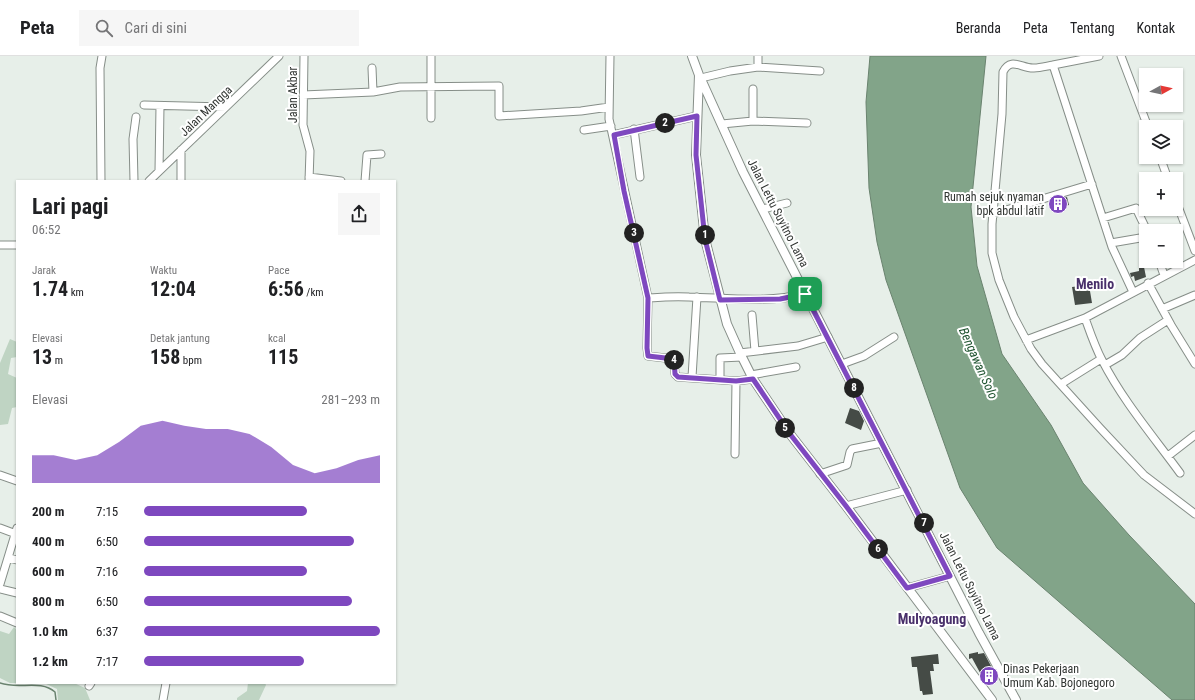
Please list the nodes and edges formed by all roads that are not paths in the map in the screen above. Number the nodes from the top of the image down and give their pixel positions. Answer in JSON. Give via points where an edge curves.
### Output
{"nodes":[{"id":1,"x":102,"y":56,"type":"edge"},
{"id":2,"x":279,"y":56,"type":"edge"},
{"id":3,"x":304,"y":56,"type":"edge"},
{"id":4,"x":431,"y":56,"type":"edge"},
{"id":5,"x":610,"y":56,"type":"edge"},
{"id":6,"x":692,"y":56,"type":"edge"},
{"id":7,"x":758,"y":56,"type":"edge"},
{"id":8,"x":1099,"y":56,"type":"edge"},
{"id":9,"x":1121,"y":56,"type":"edge"},
{"id":10,"x":1053,"y":65,"type":"junction"},
{"id":11,"x":758,"y":67,"type":"junction"},
{"id":12,"x":372,"y":68,"type":"dead end"},
{"id":13,"x":820,"y":71,"type":"dead end"},
{"id":14,"x":700,"y":77,"type":"junction"},
{"id":15,"x":431,"y":87,"type":"junction"},
{"id":16,"x":753,"y":89,"type":"dead end"},
{"id":17,"x":373,"y":92,"type":"junction"},
{"id":18,"x":303,"y":95,"type":"junction"},
{"id":19,"x":710,"y":99,"type":"junction"},
{"id":20,"x":698,"y":100,"type":"junction"},
{"id":21,"x":144,"y":105,"type":"dead end"},
{"id":22,"x":160,"y":106,"type":"junction"},
{"id":23,"x":226,"y":107,"type":"junction"},
{"id":24,"x":609,"y":107,"type":"junction"},
{"id":25,"x":697,"y":116,"type":"junction"},
{"id":26,"x":136,"y":117,"type":"dead end"},
{"id":27,"x":431,"y":118,"type":"dead end"},
{"id":28,"x":1145,"y":120,"type":"edge"},
{"id":29,"x":753,"y":121,"type":"junction"},
{"id":30,"x":807,"y":123,"type":"dead end"},
{"id":31,"x":722,"y":124,"type":"junction"},
{"id":32,"x":611,"y":126,"type":"junction"},
{"id":33,"x":584,"y":130,"type":"dead end"},
{"id":34,"x":634,"y":130,"type":"junction"},
{"id":35,"x":614,"y":135,"type":"junction"},
{"id":36,"x":181,"y":150,"type":"junction"},
{"id":37,"x":381,"y":154,"type":"dead end"},
{"id":38,"x":159,"y":171,"type":"junction"},
{"id":39,"x":640,"y":177,"type":"dead end"},
{"id":40,"x":309,"y":179,"type":"edge"},
{"id":41,"x":101,"y":180,"type":"edge"},
{"id":42,"x":134,"y":180,"type":"edge"},
{"id":43,"x":150,"y":180,"type":"edge"},
{"id":44,"x":180,"y":180,"type":"edge"},
{"id":45,"x":325,"y":180,"type":"edge"},
{"id":46,"x":365,"y":180,"type":"edge"},
{"id":47,"x":1092,"y":184,"type":"junction"},
{"id":48,"x":787,"y":203,"type":"dead end"},
{"id":49,"x":762,"y":209,"type":"junction"},
{"id":50,"x":993,"y":214,"type":"junction"},
{"id":51,"x":1182,"y":216,"type":"edge"},
{"id":52,"x":1103,"y":218,"type":"junction"},
{"id":53,"x":1144,"y":224,"type":"edge"},
{"id":54,"x":1139,"y":238,"type":"edge"},
{"id":55,"x":1111,"y":243,"type":"junction"},
{"id":56,"x":0,"y":245,"type":"edge"},
{"id":57,"x":16,"y":245,"type":"edge"},
{"id":58,"x":1195,"y":251,"type":"edge"},
{"id":59,"x":1195,"y":260,"type":"edge"},
{"id":60,"x":1162,"y":268,"type":"edge"},
{"id":61,"x":1164,"y":275,"type":"junction"},
{"id":62,"x":1148,"y":283,"type":"junction"},
{"id":63,"x":1133,"y":292,"type":"junction"},
{"id":64,"x":805,"y":294,"type":"junction"},
{"id":65,"x":1195,"y":295,"type":"edge"},
{"id":66,"x":697,"y":297,"type":"junction"},
{"id":67,"x":648,"y":298,"type":"junction"},
{"id":68,"x":720,"y":300,"type":"junction"},
{"id":69,"x":1162,"y":309,"type":"junction"},
{"id":70,"x":752,"y":315,"type":"dead end"},
{"id":71,"x":1085,"y":318,"type":"junction"},
{"id":72,"x":1168,"y":320,"type":"junction"},
{"id":73,"x":828,"y":337,"type":"junction"},
{"id":74,"x":894,"y":337,"type":"dead end"},
{"id":75,"x":1026,"y":340,"type":"junction"},
{"id":76,"x":755,"y":351,"type":"junction"},
{"id":77,"x":741,"y":355,"type":"junction"},
{"id":78,"x":1103,"y":362,"type":"junction"},
{"id":79,"x":842,"y":364,"type":"junction"},
{"id":80,"x":1195,"y":364,"type":"edge"},
{"id":81,"x":796,"y":367,"type":"dead end"},
{"id":82,"x":692,"y":377,"type":"junction"},
{"id":83,"x":752,"y":377,"type":"junction"},
{"id":84,"x":720,"y":379,"type":"junction"},
{"id":85,"x":736,"y":381,"type":"junction"},
{"id":86,"x":1061,"y":384,"type":"junction"},
{"id":87,"x":1195,"y":435,"type":"edge"},
{"id":88,"x":882,"y":443,"type":"junction"},
{"id":89,"x":735,"y":454,"type":"dead end"},
{"id":90,"x":1168,"y":456,"type":"junction"},
{"id":91,"x":1180,"y":473,"type":"dead end"},
{"id":92,"x":820,"y":474,"type":"junction"},
{"id":93,"x":0,"y":475,"type":"edge"},
{"id":94,"x":16,"y":481,"type":"edge"},
{"id":95,"x":907,"y":490,"type":"junction"},
{"id":96,"x":846,"y":506,"type":"junction"},
{"id":97,"x":1195,"y":514,"type":"edge"},
{"id":98,"x":0,"y":528,"type":"edge"},
{"id":99,"x":16,"y":531,"type":"edge"},
{"id":100,"x":16,"y":560,"type":"edge"},
{"id":101,"x":5,"y":561,"type":"edge"},
{"id":102,"x":950,"y":576,"type":"junction"},
{"id":103,"x":0,"y":582,"type":"edge"},
{"id":104,"x":907,"y":588,"type":"junction"},
{"id":105,"x":0,"y":589,"type":"edge"},
{"id":106,"x":16,"y":593,"type":"edge"},
{"id":107,"x":0,"y":616,"type":"edge"},
{"id":108,"x":16,"y":623,"type":"edge"},
{"id":109,"x":166,"y":684,"type":"edge"},
{"id":110,"x":163,"y":700,"type":"edge"},
{"id":111,"x":992,"y":700,"type":"edge"},
{"id":112,"x":1016,"y":700,"type":"edge"}],
"edges":[{"from":1,"to":41,"type":"street"},
{"from":2,"to":23,"type":"street","name":"Jalan Mangga"},
{"from":3,"to":18,"type":"street","name":"Jalan Akbar"},
{"from":4,"to":15,"type":"street"},
{"from":5,"to":24,"type":"street"},
{"from":6,"to":14,"type":"main road","name":"Jalan Lettu Suyitno Lama"},
{"from":7,"to":11,"type":"street"},
{"from":8,"to":10,"type":"street"},
{"from":9,"to":28,"type":"street"},
{"from":10,"to":47,"type":"street"},
{"from":10,"to":50,"type":"street","via":[[1032,68],[1014,63],[1008,65],[1003,72]]},
{"from":11,"to":13,"type":"street"},
{"from":11,"to":14,"type":"street"},
{"from":12,"to":17,"type":"street"},
{"from":14,"to":19,"type":"main road","name":"Jalan Lettu Suyitno Lama"},
{"from":14,"to":20,"type":"main road"},
{"from":15,"to":17,"type":"street","via":[[392,88]]},
{"from":15,"to":24,"type":"street","via":[[499,86],[499,116]]},
{"from":15,"to":27,"type":"street"},
{"from":16,"to":29,"type":"street"},
{"from":17,"to":18,"type":"street"},
{"from":18,"to":40,"type":"street","name":"Jalan Akbar","via":[[303,125],[310,151]]},
{"from":19,"to":20,"type":"main road","via":[[705,94]]},
{"from":19,"to":31,"type":"main road","name":"Jalan Lettu Suyitno Lama"},
{"from":20,"to":25,"type":"main road"},
{"from":21,"to":22,"type":"street"},
{"from":22,"to":23,"type":"street"},
{"from":22,"to":38,"type":"street"},
{"from":23,"to":36,"type":"street","name":"Jalan Mangga"},
{"from":24,"to":32,"type":"street"},
{"from":25,"to":34,"type":"street"},
{"from":25,"to":68,"type":"main road","via":[[696,155],[705,239]]},
{"from":26,"to":42,"type":"street","via":[[132,139]]},
{"from":29,"to":30,"type":"street"},
{"from":29,"to":31,"type":"street"},
{"from":31,"to":49,"type":"main road","name":"Jalan Lettu Suyitno Lama"},
{"from":32,"to":33,"type":"street"},
{"from":32,"to":35,"type":"street"},
{"from":34,"to":35,"type":"street"},
{"from":34,"to":39,"type":"street"},
{"from":35,"to":67,"type":"street"},
{"from":36,"to":38,"type":"street","name":"Jalan Mangga"},
{"from":36,"to":44,"type":"street"},
{"from":37,"to":46,"type":"street","via":[[367,155]]},
{"from":38,"to":43,"type":"street","name":"Jalan Mangga"},
{"from":40,"to":45,"type":"street"},
{"from":47,"to":50,"type":"street"},
{"from":47,"to":52,"type":"street"},
{"from":48,"to":49,"type":"street"},
{"from":49,"to":64,"type":"main road","name":"Jalan Lettu Suyitno Lama"},
{"from":50,"to":75,"type":"street","via":[[994,266]]},
{"from":51,"to":58,"type":"street"},
{"from":52,"to":53,"type":"street","via":[[1136,208]]},
{"from":52,"to":55,"type":"street"},
{"from":54,"to":55,"type":"street"},
{"from":55,"to":63,"type":"street"},
{"from":56,"to":57,"type":"street"},
{"from":59,"to":61,"type":"street"},
{"from":60,"to":61,"type":"street"},
{"from":61,"to":62,"type":"street"},
{"from":62,"to":63,"type":"street"},
{"from":62,"to":69,"type":"street"},
{"from":63,"to":71,"type":"street"},
{"from":64,"to":68,"type":"street","via":[[780,299]]},
{"from":64,"to":73,"type":"main road","name":"Jalan Lettu Suyitno Lama"},
{"from":65,"to":69,"type":"street"},
{"from":66,"to":67,"type":"street"},
{"from":66,"to":68,"type":"street"},
{"from":66,"to":82,"type":"street"},
{"from":67,"to":82,"type":"street","via":[[648,356],[674,359],[676,376]]},
{"from":68,"to":77,"type":"main road","via":[[727,324]]},
{"from":69,"to":72,"type":"street"},
{"from":70,"to":76,"type":"street"},
{"from":71,"to":75,"type":"street"},
{"from":71,"to":78,"type":"street"},
{"from":72,"to":78,"type":"street","via":[[1140,338],[1122,356]]},
{"from":72,"to":80,"type":"street"},
{"from":73,"to":76,"type":"street","via":[[798,346]]},
{"from":73,"to":79,"type":"main road","name":"Jalan Lettu Suyitno Lama"},
{"from":74,"to":79,"type":"street","via":[[864,356]]},
{"from":75,"to":86,"type":"street","via":[[1042,364]]},
{"from":76,"to":77,"type":"street"},
{"from":77,"to":83,"type":"main road"},
{"from":77,"to":84,"type":"street","via":[[720,358]]},
{"from":78,"to":86,"type":"street"},
{"from":78,"to":90,"type":"street","via":[[1126,399]]},
{"from":79,"to":88,"type":"main road","name":"Jalan Lettu Suyitno Lama"},
{"from":81,"to":83,"type":"street"},
{"from":82,"to":84,"type":"street"},
{"from":83,"to":85,"type":"street"},
{"from":83,"to":92,"type":"main road"},
{"from":84,"to":85,"type":"street"},
{"from":85,"to":89,"type":"street"},
{"from":86,"to":97,"type":"street","via":[[1136,468]]},
{"from":87,"to":90,"type":"street"},
{"from":88,"to":92,"type":"street","via":[[852,449],[848,465]]},
{"from":88,"to":95,"type":"main road","name":"Jalan Lettu Suyitno Lama"},
{"from":90,"to":91,"type":"street"},
{"from":92,"to":96,"type":"main road"},
{"from":93,"to":94,"type":"street"},
{"from":95,"to":96,"type":"street"},
{"from":95,"to":102,"type":"main road","name":"Jalan Lettu Suyitno Lama"},
{"from":96,"to":104,"type":"main road"},
{"from":98,"to":99,"type":"street"},
{"from":99,"to":101,"type":"street"},
{"from":100,"to":101,"type":"street"},
{"from":101,"to":103,"type":"street"},
{"from":102,"to":104,"type":"street"},
{"from":102,"to":112,"type":"main road","name":"Jalan Lettu Suyitno Lama"},
{"from":104,"to":111,"type":"main road"},
{"from":105,"to":106,"type":"street"},
{"from":107,"to":108,"type":"street"},
{"from":109,"to":110,"type":"street"}]}
